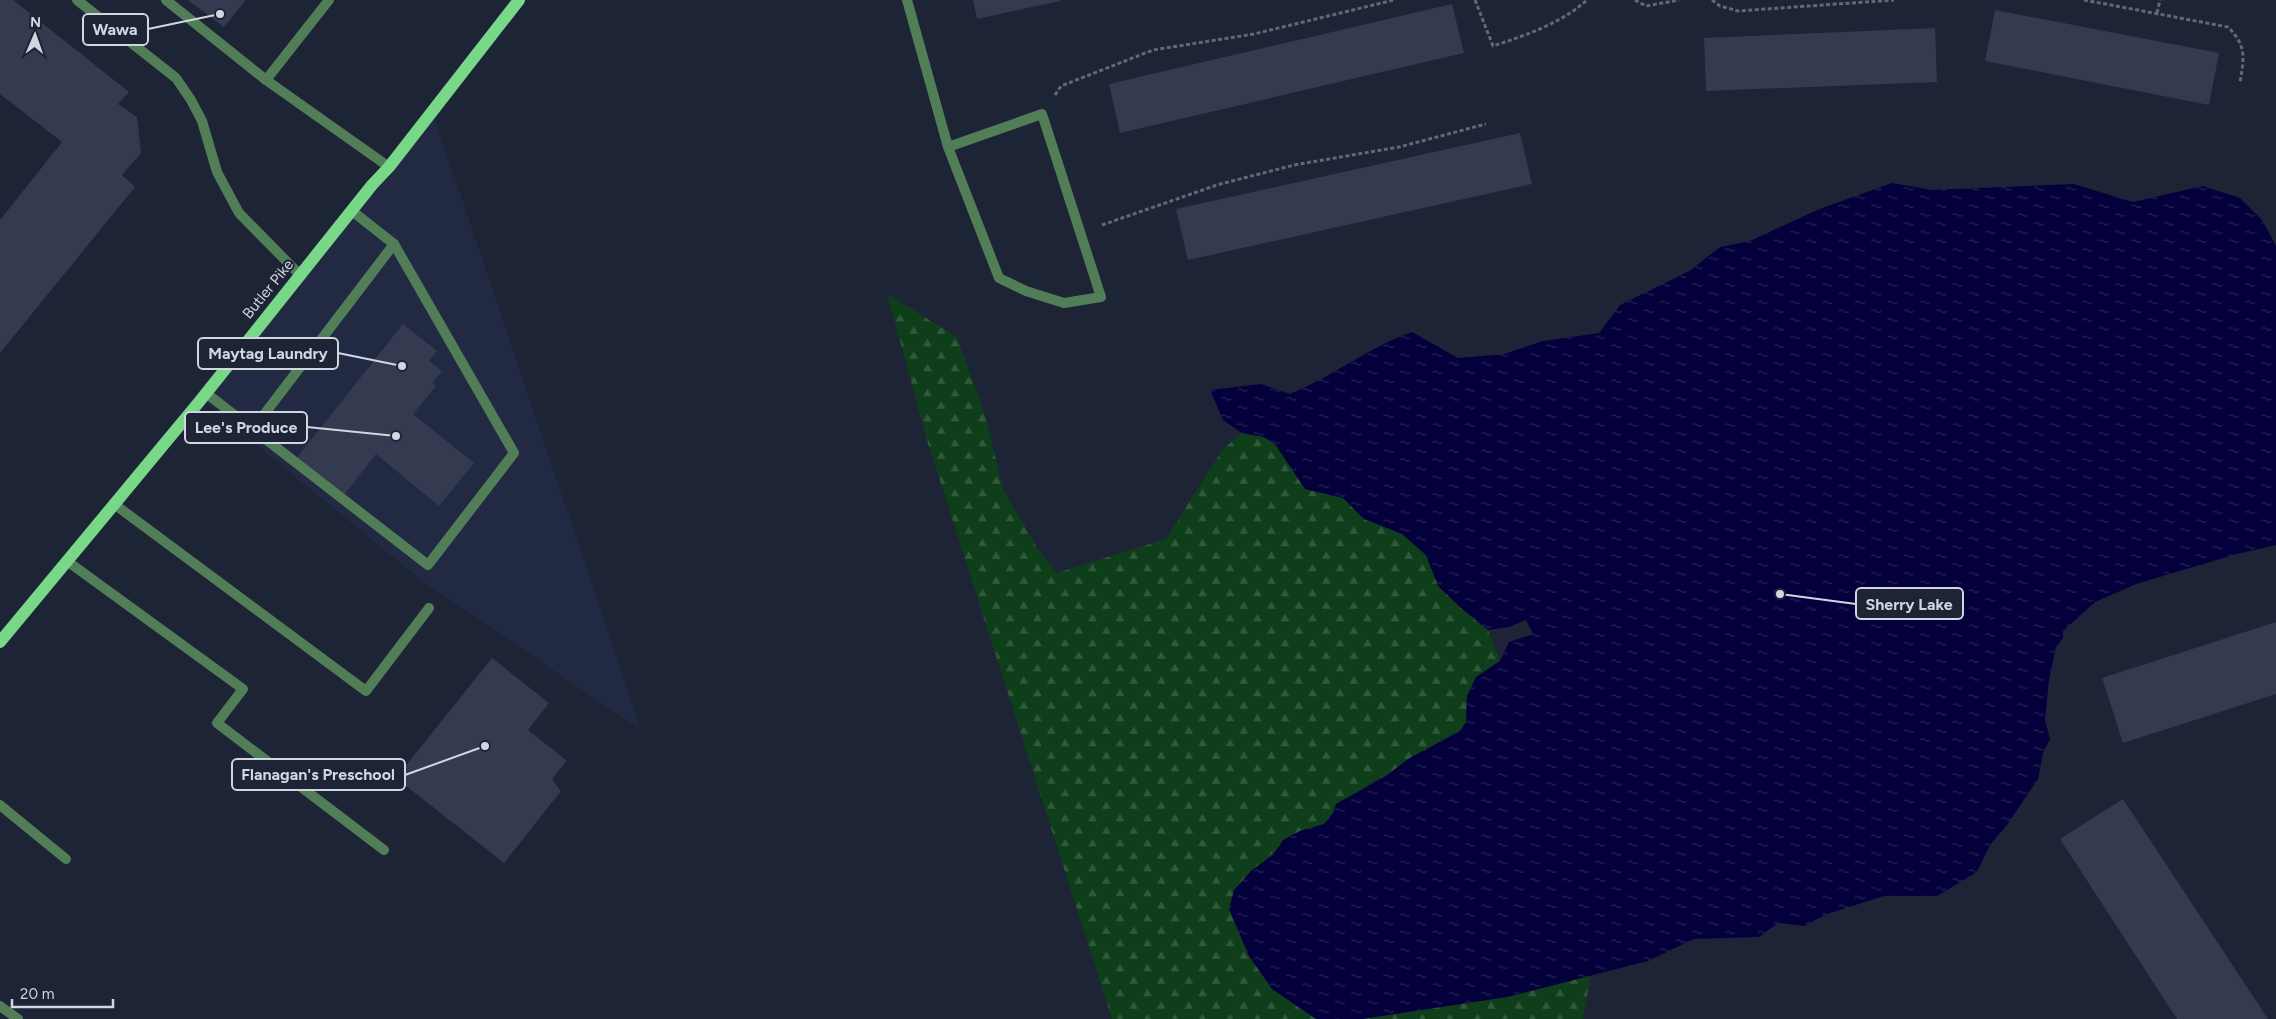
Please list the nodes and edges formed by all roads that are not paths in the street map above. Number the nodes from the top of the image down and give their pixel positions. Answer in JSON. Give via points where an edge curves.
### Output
{"nodes":[{"id":1,"x":77,"y":0,"type":"edge"},
{"id":2,"x":166,"y":0,"type":"edge"},
{"id":3,"x":329,"y":0,"type":"edge"},
{"id":4,"x":519,"y":0,"type":"edge"},
{"id":5,"x":908,"y":0,"type":"edge"},
{"id":6,"x":266,"y":80,"type":"junction"},
{"id":7,"x":948,"y":147,"type":"junction"},
{"id":8,"x":389,"y":167,"type":"junction"},
{"id":9,"x":352,"y":211,"type":"junction"},
{"id":10,"x":394,"y":244,"type":"junction"},
{"id":11,"x":300,"y":275,"type":"junction"},
{"id":12,"x":206,"y":393,"type":"junction"},
{"id":13,"x":253,"y":429,"type":"junction"},
{"id":14,"x":114,"y":504,"type":"junction"},
{"id":15,"x":67,"y":561,"type":"junction"},
{"id":16,"x":430,"y":608,"type":"dead end"},
{"id":17,"x":0,"y":642,"type":"edge"},
{"id":18,"x":0,"y":805,"type":"edge"},
{"id":19,"x":384,"y":850,"type":"dead end"},
{"id":20,"x":66,"y":859,"type":"dead end"},
{"id":21,"x":0,"y":1006,"type":"edge"},
{"id":22,"x":18,"y":1019,"type":"edge"}],
"edges":[{"from":1,"to":11,"type":"street","via":[[176,78],[202,121],[217,172],[239,213]]},
{"from":2,"to":6,"type":"street"},
{"from":3,"to":6,"type":"street"},
{"from":4,"to":8,"type":"main road","name":"Butler Pike"},
{"from":5,"to":7,"type":"street"},
{"from":6,"to":8,"type":"street"},
{"from":7,"to":7,"type":"street","via":[[1042,114],[1101,297],[1064,303],[1026,291],[1000,278]]},
{"from":8,"to":9,"type":"main road","name":"Butler Pike"},
{"from":9,"to":10,"type":"street"},
{"from":9,"to":11,"type":"main road","name":"Butler Pike"},
{"from":10,"to":13,"type":"street"},
{"from":10,"to":13,"type":"street","via":[[514,453],[428,565]]},
{"from":11,"to":12,"type":"main road","name":"Butler Pike"},
{"from":12,"to":13,"type":"street"},
{"from":12,"to":14,"type":"main road","name":"Butler Pike"},
{"from":14,"to":15,"type":"main road","name":"Butler Pike"},
{"from":14,"to":16,"type":"street","via":[[366,691]]},
{"from":15,"to":17,"type":"main road","name":"Butler Pike"},
{"from":15,"to":19,"type":"street","via":[[243,689],[217,723]]},
{"from":18,"to":20,"type":"street"},
{"from":21,"to":22,"type":"street"}]}
